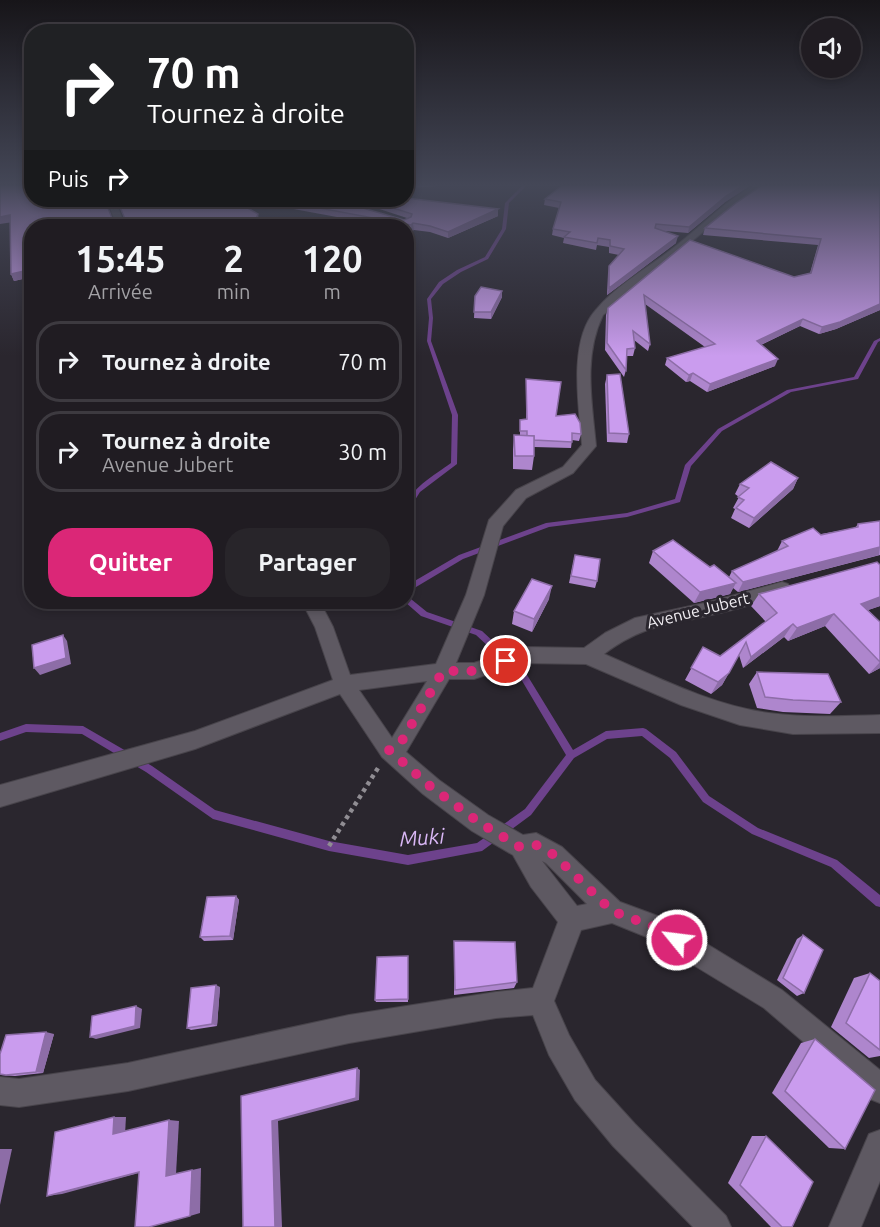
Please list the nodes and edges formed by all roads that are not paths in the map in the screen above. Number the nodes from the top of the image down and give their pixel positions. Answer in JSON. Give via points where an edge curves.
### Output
{"nodes":[{"id":1,"x":687,"y":241,"type":"edge"},
{"id":2,"x":804,"y":583,"type":"edge"},
{"id":3,"x":315,"y":609,"type":"edge"},
{"id":4,"x":588,"y":656,"type":"junction"},
{"id":5,"x":443,"y":671,"type":"junction"},
{"id":6,"x":344,"y":684,"type":"junction"},
{"id":7,"x":880,"y":724,"type":"edge"},
{"id":8,"x":389,"y":750,"type":"junction"},
{"id":9,"x":0,"y":796,"type":"edge"},
{"id":10,"x":520,"y":847,"type":"junction"},
{"id":11,"x":612,"y":911,"type":"junction"},
{"id":12,"x":572,"y":919,"type":"junction"},
{"id":13,"x":541,"y":1001,"type":"junction"},
{"id":14,"x":880,"y":1089,"type":"edge"},
{"id":15,"x":0,"y":1091,"type":"edge"},
{"id":16,"x":880,"y":1145,"type":"edge"},
{"id":17,"x":715,"y":1227,"type":"edge"},
{"id":18,"x":845,"y":1227,"type":"edge"}],
"edges":[{"from":1,"to":5,"type":"street","via":[[630,283],[598,314],[587,343],[584,387],[589,446],[568,470],[521,495],[495,524],[475,595]]},
{"from":2,"to":4,"type":"street","name":"Avenue Jubert","via":[[641,623]]},
{"from":3,"to":6,"type":"street"},
{"from":4,"to":5,"type":"street","via":[[522,656],[474,671]]},
{"from":4,"to":7,"type":"street","via":[[748,718],[792,725]]},
{"from":5,"to":6,"type":"street"},
{"from":5,"to":8,"type":"street","via":[[400,744]]},
{"from":6,"to":8,"type":"street"},
{"from":6,"to":9,"type":"street","via":[[195,740]]},
{"from":8,"to":10,"type":"street","via":[[431,787]]},
{"from":10,"to":11,"type":"street","via":[[536,845],[554,855]]},
{"from":10,"to":12,"type":"street","via":[[539,879]]},
{"from":11,"to":12,"type":"street"},
{"from":11,"to":14,"type":"street","via":[[657,928],[774,999]]},
{"from":12,"to":13,"type":"street"},
{"from":13,"to":15,"type":"street","via":[[349,1029],[128,1077],[20,1093]]},
{"from":13,"to":17,"type":"street","via":[[559,1045],[585,1090]]},
{"from":16,"to":18,"type":"street"}]}
